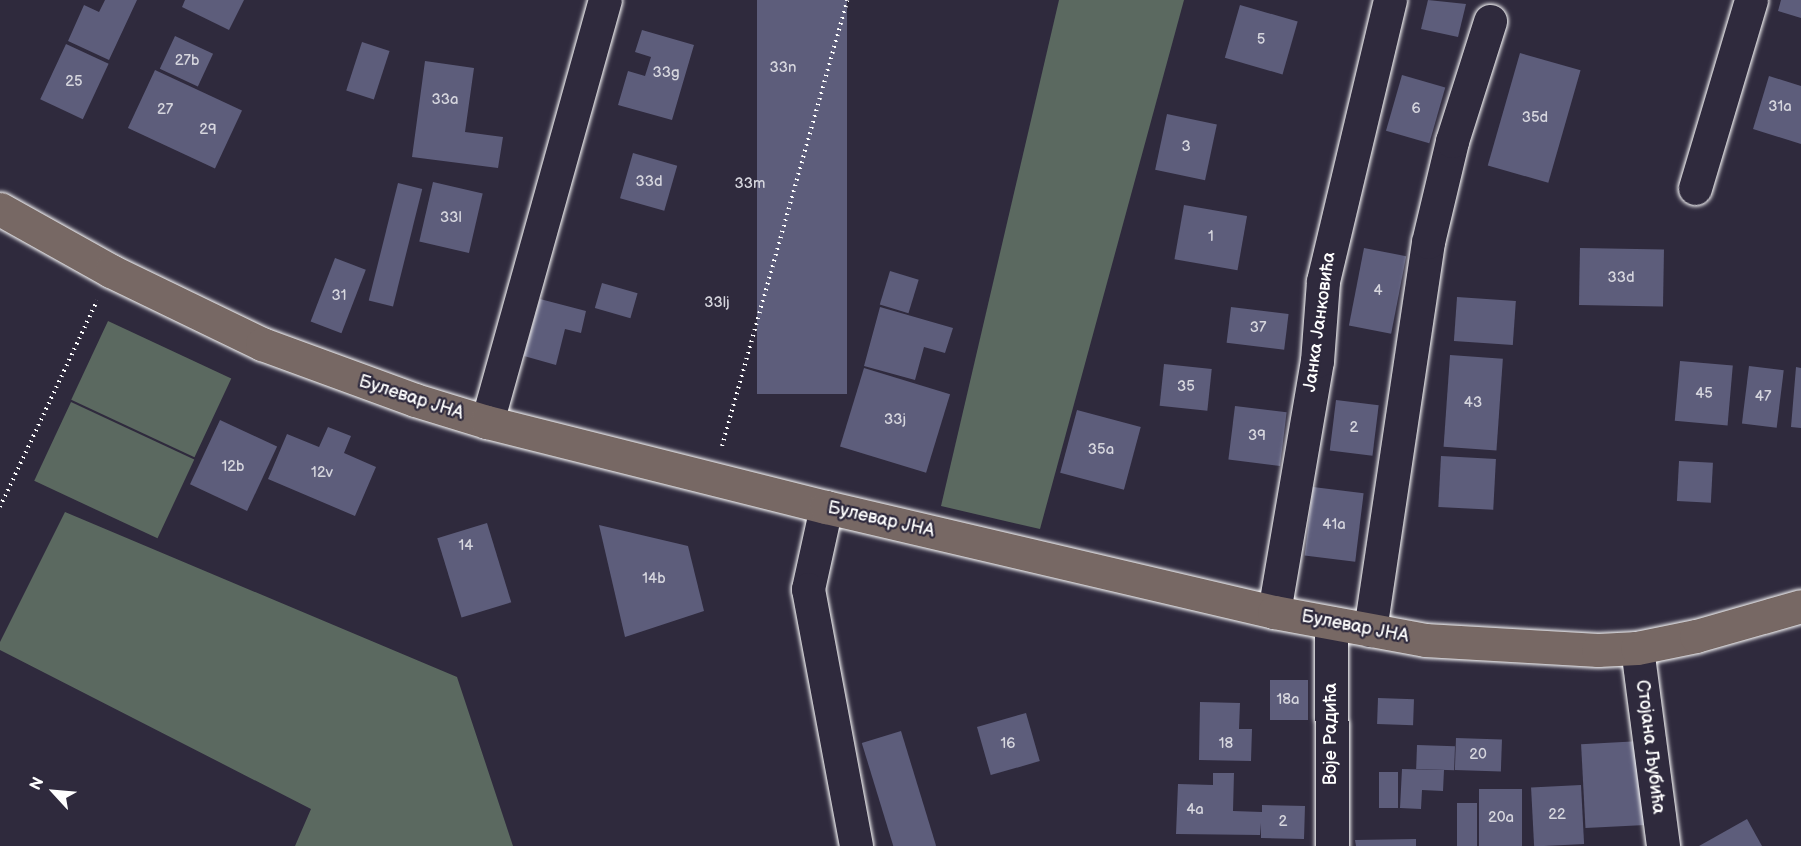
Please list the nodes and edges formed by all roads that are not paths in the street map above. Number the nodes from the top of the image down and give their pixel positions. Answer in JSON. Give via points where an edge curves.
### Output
{"nodes":[{"id":1,"x":605,"y":0,"type":"edge"},
{"id":2,"x":1390,"y":0,"type":"edge"},
{"id":3,"x":1751,"y":0,"type":"edge"},
{"id":4,"x":1490,"y":21,"type":"dead end"},
{"id":5,"x":1695,"y":188,"type":"dead end"},
{"id":6,"x":0,"y":209,"type":"edge"},
{"id":7,"x":487,"y":422,"type":"junction"},
{"id":8,"x":826,"y":507,"type":"junction"},
{"id":9,"x":1801,"y":606,"type":"edge"},
{"id":10,"x":1274,"y":612,"type":"junction"},
{"id":11,"x":1331,"y":623,"type":"junction"},
{"id":12,"x":1370,"y":630,"type":"junction"},
{"id":13,"x":1637,"y":648,"type":"junction"},
{"id":14,"x":856,"y":846,"type":"edge"},
{"id":15,"x":1332,"y":846,"type":"edge"},
{"id":16,"x":1663,"y":846,"type":"edge"}],
"edges":[{"from":1,"to":7,"type":"street"},
{"from":2,"to":10,"type":"street","name":"Јанка Јанковића","via":[[1323,281],[1317,361]]},
{"from":3,"to":5,"type":"street"},
{"from":4,"to":12,"type":"street","via":[[1452,141],[1428,242]]},
{"from":6,"to":7,"type":"main road","name":"Булевар ЈНА","via":[[111,272],[292,356]]},
{"from":7,"to":8,"type":"main road","name":"Булевар ЈНА"},
{"from":8,"to":10,"type":"main road","name":"Булевар ЈНА"},
{"from":8,"to":14,"type":"street","via":[[808,589]]},
{"from":9,"to":13,"type":"main road","name":"Булевар ЈНА","via":[[1775,616]]},
{"from":10,"to":11,"type":"main road","name":"Булевар ЈНА"},
{"from":11,"to":12,"type":"main road","name":"Булевар ЈНА"},
{"from":11,"to":15,"type":"street","name":"Воје Радића"},
{"from":12,"to":13,"type":"main road","name":"Булевар ЈНА","via":[[1435,641],[1551,650]]},
{"from":13,"to":16,"type":"street","name":"Стојана Љубића"}]}
